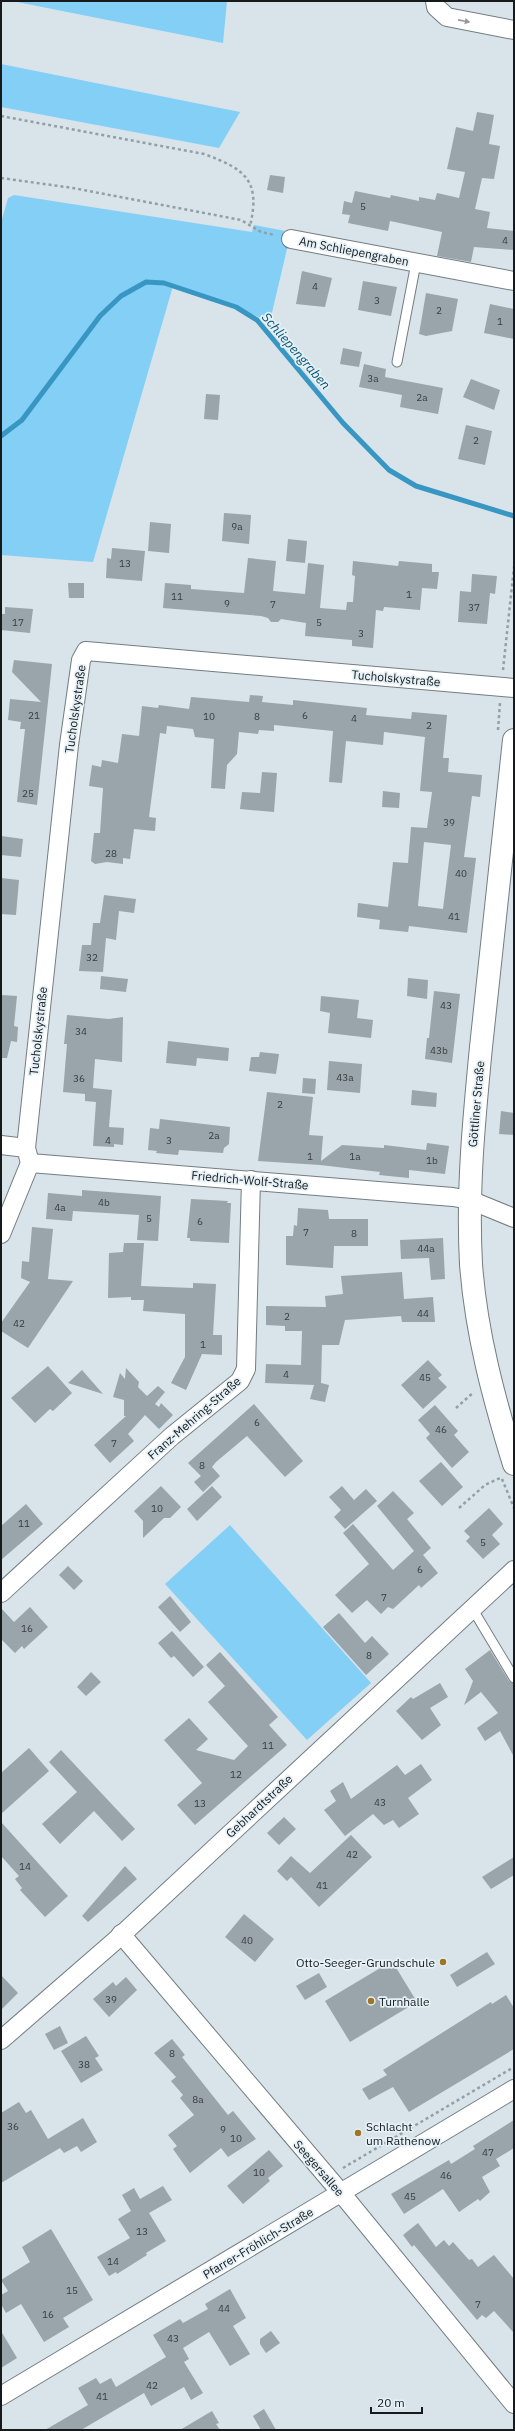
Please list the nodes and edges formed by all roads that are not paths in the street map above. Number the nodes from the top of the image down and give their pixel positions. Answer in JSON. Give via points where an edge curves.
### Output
{"nodes":[{"id":1,"x":435,"y":1,"type":"edge"},
{"id":2,"x":514,"y":30,"type":"edge"},
{"id":3,"x":291,"y":239,"type":"road end"},
{"id":4,"x":416,"y":263,"type":"junction"},
{"id":5,"x":514,"y":281,"type":"edge"},
{"id":6,"x":397,"y":362,"type":"dead end"},
{"id":7,"x":508,"y":687,"type":"edge"},
{"id":8,"x":514,"y":740,"type":"edge"},
{"id":9,"x":1,"y":1145,"type":"edge"},
{"id":10,"x":28,"y":1156,"type":"junction"},
{"id":11,"x":251,"y":1180,"type":"junction"},
{"id":12,"x":470,"y":1200,"type":"junction"},
{"id":13,"x":514,"y":1218,"type":"edge"},
{"id":14,"x":1,"y":1234,"type":"edge"},
{"id":15,"x":507,"y":1471,"type":"edge"},
{"id":16,"x":514,"y":1570,"type":"edge"},
{"id":17,"x":1,"y":1593,"type":"edge"},
{"id":18,"x":472,"y":1608,"type":"junction"},
{"id":19,"x":514,"y":1678,"type":"edge"},
{"id":20,"x":121,"y":1934,"type":"junction"},
{"id":21,"x":1,"y":2040,"type":"edge"},
{"id":22,"x":514,"y":2089,"type":"edge"},
{"id":23,"x":342,"y":2194,"type":"junction"},
{"id":24,"x":1,"y":2396,"type":"edge"},
{"id":25,"x":514,"y":2404,"type":"edge"}],
"edges":[{"from":1,"to":2,"type":"street","one_way":true,"via":[[436,7],[447,17]]},
{"from":3,"to":4,"type":"street","name":"Am Schliepengraben"},
{"from":4,"to":5,"type":"street","name":"Am Schliepengraben"},
{"from":4,"to":6,"type":"lane","name":"Am Schliepengraben"},
{"from":7,"to":10,"type":"street","name":"Tucholskystraße","via":[[86,651],[81,660],[70,745]]},
{"from":8,"to":12,"type":"street","name":"Göttliner Straße","via":[[479,1070]]},
{"from":9,"to":10,"type":"street"},
{"from":10,"to":11,"type":"street","name":"Friedrich-Wolf-Straße"},
{"from":10,"to":14,"type":"street","name":"Tucholskystraße"},
{"from":11,"to":12,"type":"street","name":"Friedrich-Wolf-Straße"},
{"from":11,"to":17,"type":"street","name":"Franz-Mehring-Straße","via":[[246,1369],[240,1381],[172,1436]]},
{"from":12,"to":13,"type":"street","name":"Friedrich-Wolf-Straße"},
{"from":12,"to":15,"type":"street","name":"Göttliner Straße","via":[[471,1265],[477,1315]]},
{"from":16,"to":18,"type":"street","name":"Gebhardtstraße"},
{"from":18,"to":19,"type":"lane"},
{"from":18,"to":20,"type":"street","name":"Gebhardtstraße"},
{"from":20,"to":21,"type":"street","name":"Gebhardtstraße"},
{"from":20,"to":23,"type":"street","name":"Seegersallee"},
{"from":22,"to":23,"type":"street","name":"Pfarrer-Fröhlich-Straße"},
{"from":23,"to":24,"type":"street","name":"Pfarrer-Fröhlich-Straße"},
{"from":23,"to":25,"type":"street","name":"Seegersallee"}]}
